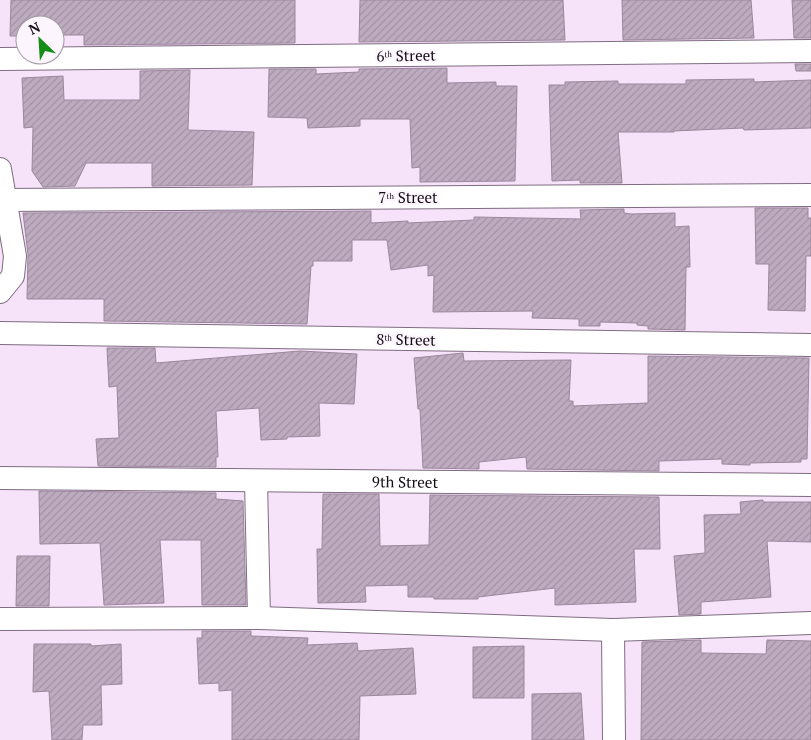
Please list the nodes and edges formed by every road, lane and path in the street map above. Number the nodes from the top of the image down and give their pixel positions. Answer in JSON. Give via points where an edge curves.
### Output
{"nodes":[{"id":1,"x":811,"y":51,"type":"edge"},
{"id":2,"x":0,"y":59,"type":"edge"},
{"id":3,"x":0,"y":169,"type":"edge"},
{"id":4,"x":811,"y":195,"type":"edge"},
{"id":5,"x":3,"y":200,"type":"edge"},
{"id":6,"x":0,"y":292,"type":"edge"},
{"id":7,"x":0,"y":333,"type":"edge"},
{"id":8,"x":811,"y":346,"type":"edge"},
{"id":9,"x":0,"y":478,"type":"edge"},
{"id":10,"x":256,"y":480,"type":"junction"},
{"id":11,"x":811,"y":485,"type":"edge"},
{"id":12,"x":259,"y":618,"type":"junction"},
{"id":13,"x":0,"y":619,"type":"edge"},
{"id":14,"x":811,"y":622,"type":"edge"},
{"id":15,"x":613,"y":630,"type":"junction"},
{"id":16,"x":614,"y":740,"type":"edge"}],
"edges":[{"from":1,"to":2,"type":"street","name":"6ᵗʰ Street"},
{"from":3,"to":5,"type":"street"},
{"from":4,"to":5,"type":"street","name":"7ᵗʰ Street"},
{"from":5,"to":6,"type":"street","via":[[15,256],[13,276]]},
{"from":7,"to":8,"type":"street","name":"8ᵗʰ Street"},
{"from":9,"to":10,"type":"street","name":"9th Street"},
{"from":10,"to":11,"type":"street","name":"9th Street"},
{"from":10,"to":12,"type":"street"},
{"from":12,"to":13,"type":"street"},
{"from":12,"to":15,"type":"street"},
{"from":14,"to":15,"type":"street"},
{"from":15,"to":16,"type":"street"}]}
